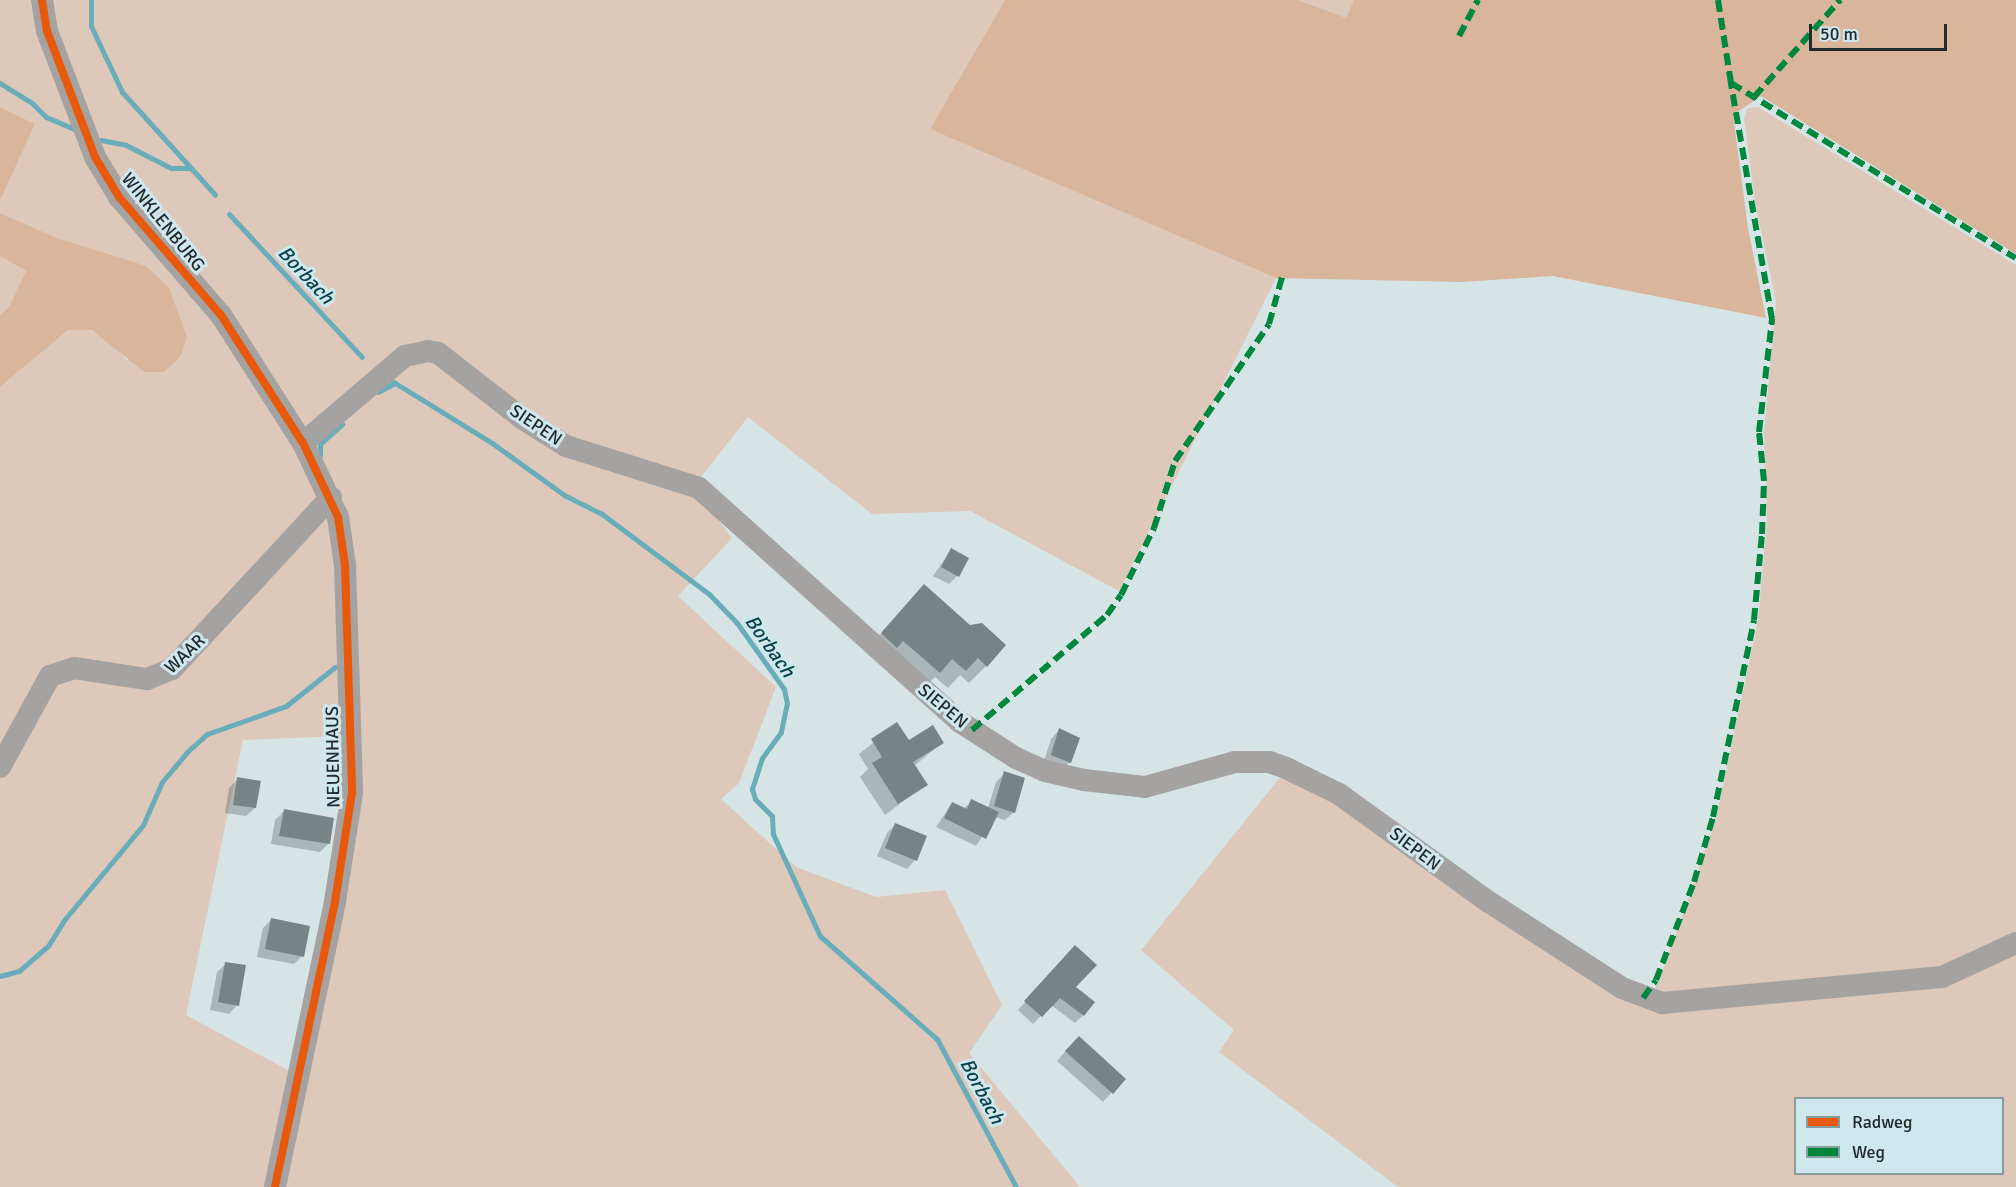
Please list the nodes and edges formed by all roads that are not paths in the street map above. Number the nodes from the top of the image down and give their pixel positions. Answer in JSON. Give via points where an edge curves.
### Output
{"nodes":[{"id":1,"x":42,"y":0,"type":"edge"},
{"id":2,"x":303,"y":443,"type":"junction"},
{"id":3,"x":331,"y":497,"type":"junction"},
{"id":4,"x":0,"y":766,"type":"edge"},
{"id":5,"x":2016,"y":943,"type":"edge"},
{"id":6,"x":275,"y":1187,"type":"edge"}],
"edges":[{"from":1,"to":2,"type":"street","name":"WINKLENBURG","via":[[47,31],[95,157],[114,189],[221,315]]},
{"from":2,"to":3,"type":"street","name":"NEUENHAUS"},
{"from":2,"to":5,"type":"street","name":"SIEPEN","via":[[405,356],[438,353],[523,419],[566,446],[699,488],[960,722],[1016,758],[1039,769],[1084,780],[1145,787],[1235,762],[1269,762],[1286,768],[1339,794],[1527,928],[1643,998],[1662,1004],[1912,981],[1965,970]]},
{"from":3,"to":4,"type":"street","name":"WAAR","via":[[197,645],[160,676],[135,678],[74,668],[50,676]]},
{"from":3,"to":6,"type":"street","name":"NEUENHAUS","via":[[345,565],[352,793],[335,902]]}]}
